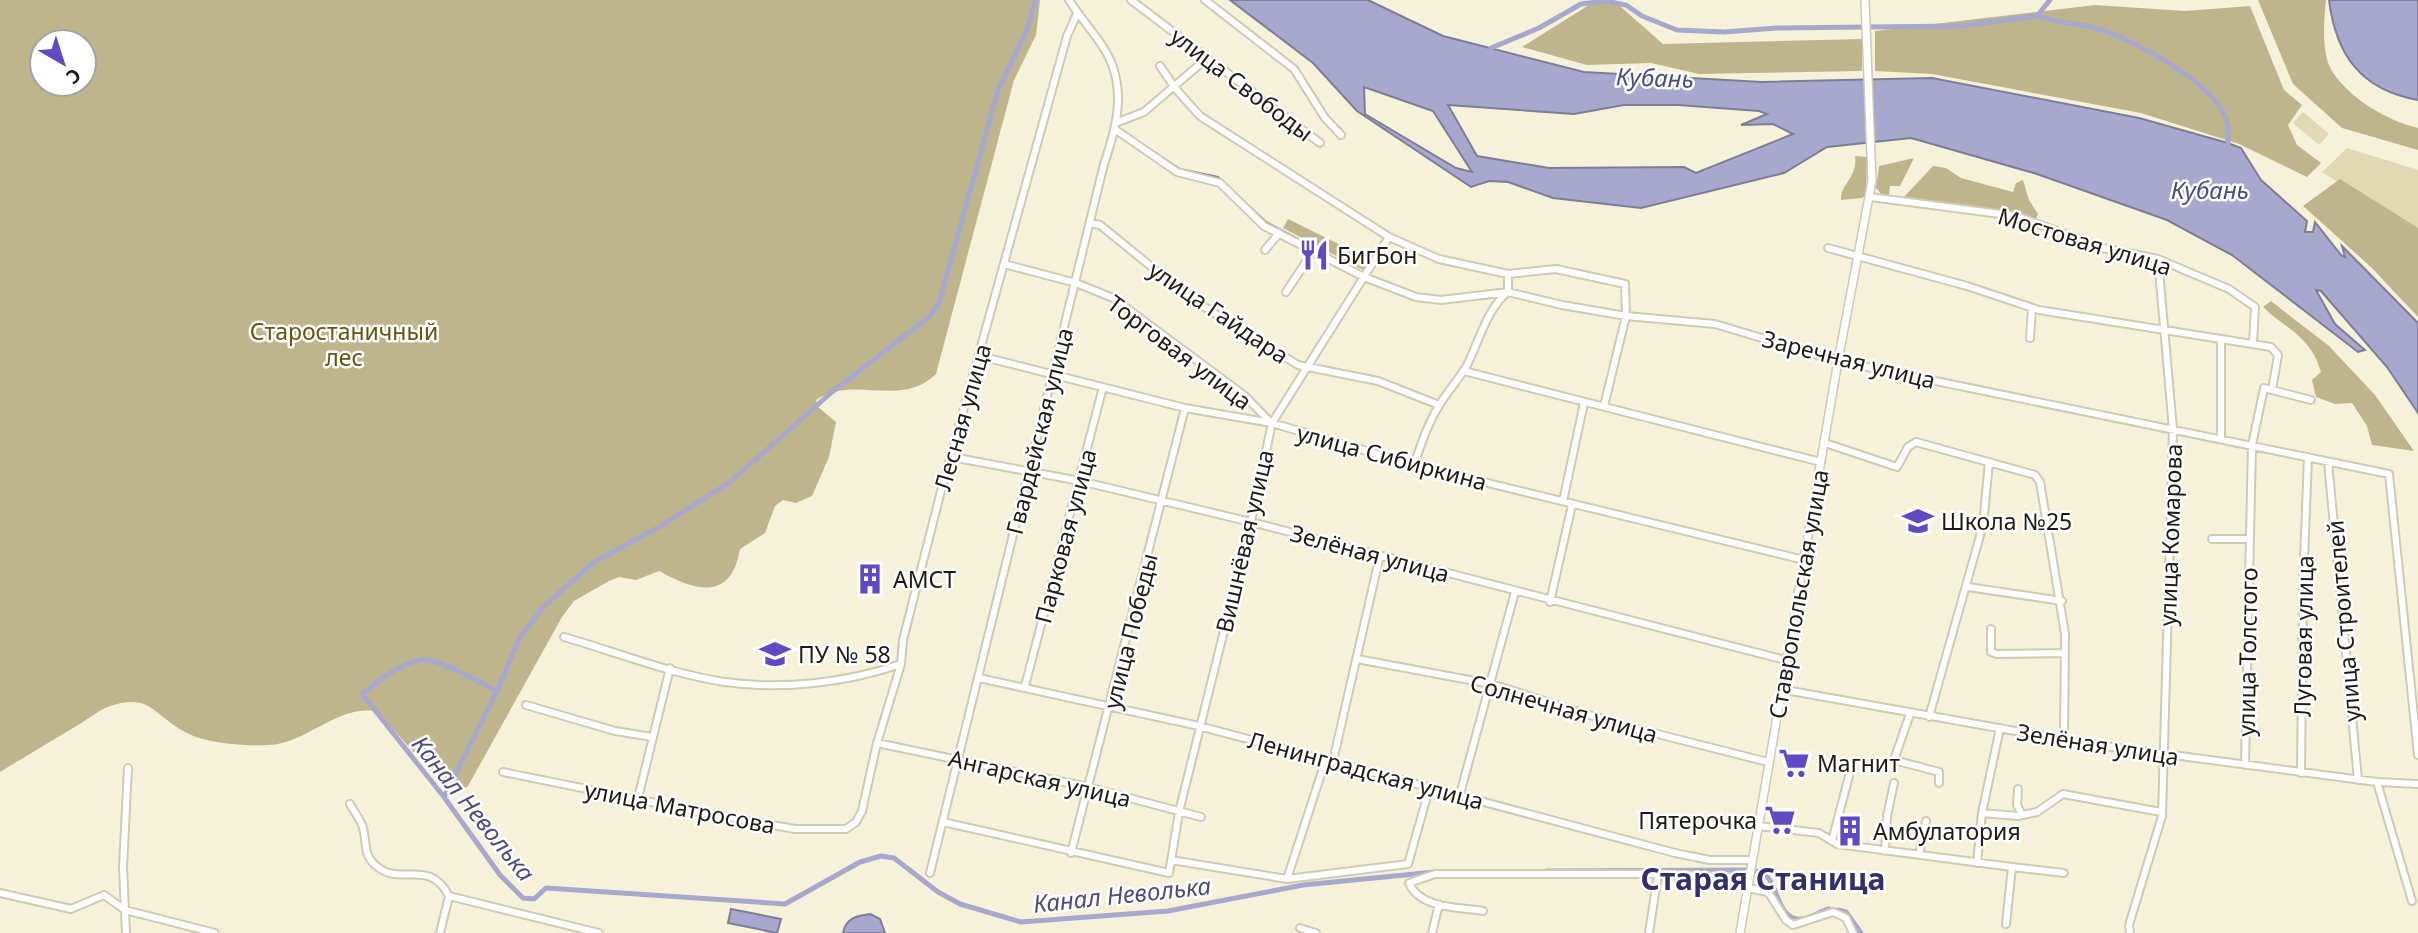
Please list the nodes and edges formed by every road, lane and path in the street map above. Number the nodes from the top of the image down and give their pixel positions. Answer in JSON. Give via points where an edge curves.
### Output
{"nodes":[{"id":1,"x":1069,"y":0,"type":"edge"},
{"id":2,"x":1131,"y":0,"type":"edge"},
{"id":3,"x":1205,"y":0,"type":"edge"},
{"id":4,"x":1866,"y":0,"type":"edge"},
{"id":5,"x":1077,"y":14,"type":"junction"},
{"id":6,"x":1206,"y":59,"type":"junction"},
{"id":7,"x":1160,"y":66,"type":"dead end"},
{"id":8,"x":1175,"y":88,"type":"junction"},
{"id":9,"x":1118,"y":122,"type":"junction"},
{"id":10,"x":1116,"y":130,"type":"junction"},
{"id":11,"x":1340,"y":135,"type":"dead end"},
{"id":12,"x":1320,"y":143,"type":"dead end"},
{"id":13,"x":1870,"y":197,"type":"junction"},
{"id":14,"x":1090,"y":223,"type":"junction"},
{"id":15,"x":1279,"y":233,"type":"junction"},
{"id":16,"x":1389,"y":237,"type":"junction"},
{"id":17,"x":1828,"y":248,"type":"dead end"},
{"id":18,"x":1265,"y":250,"type":"dead end"},
{"id":19,"x":1314,"y":250,"type":"junction"},
{"id":20,"x":1858,"y":256,"type":"junction"},
{"id":21,"x":2158,"y":259,"type":"junction"},
{"id":22,"x":1004,"y":264,"type":"junction"},
{"id":23,"x":1508,"y":274,"type":"junction"},
{"id":24,"x":1364,"y":277,"type":"junction"},
{"id":25,"x":1076,"y":283,"type":"junction"},
{"id":26,"x":1286,"y":292,"type":"dead end"},
{"id":27,"x":1508,"y":292,"type":"junction"},
{"id":28,"x":2032,"y":308,"type":"junction"},
{"id":29,"x":1626,"y":316,"type":"junction"},
{"id":30,"x":2166,"y":331,"type":"junction"},
{"id":31,"x":2030,"y":338,"type":"dead end"},
{"id":32,"x":2221,"y":339,"type":"junction"},
{"id":33,"x":2253,"y":343,"type":"junction"},
{"id":34,"x":980,"y":356,"type":"junction"},
{"id":35,"x":1838,"y":361,"type":"junction"},
{"id":36,"x":1306,"y":366,"type":"junction"},
{"id":37,"x":1464,"y":370,"type":"junction"},
{"id":38,"x":1053,"y":374,"type":"junction"},
{"id":39,"x":1103,"y":387,"type":"junction"},
{"id":40,"x":2272,"y":390,"type":"junction"},
{"id":41,"x":2311,"y":400,"type":"dead end"},
{"id":42,"x":1584,"y":403,"type":"junction"},
{"id":43,"x":1439,"y":405,"type":"junction"},
{"id":44,"x":1604,"y":406,"type":"junction"},
{"id":45,"x":1185,"y":408,"type":"junction"},
{"id":46,"x":1272,"y":423,"type":"junction"},
{"id":47,"x":2173,"y":429,"type":"junction"},
{"id":48,"x":2221,"y":438,"type":"junction"},
{"id":49,"x":1825,"y":443,"type":"junction"},
{"id":50,"x":2252,"y":445,"type":"junction"},
{"id":51,"x":952,"y":457,"type":"junction"},
{"id":52,"x":2308,"y":457,"type":"junction"},
{"id":53,"x":1989,"y":462,"type":"junction"},
{"id":54,"x":1821,"y":463,"type":"junction"},
{"id":55,"x":2328,"y":463,"type":"junction"},
{"id":56,"x":1414,"y":465,"type":"junction"},
{"id":57,"x":1028,"y":471,"type":"junction"},
{"id":58,"x":1080,"y":481,"type":"junction"},
{"id":59,"x":1563,"y":501,"type":"junction"},
{"id":60,"x":1163,"y":502,"type":"junction"},
{"id":61,"x":1572,"y":505,"type":"junction"},
{"id":62,"x":1251,"y":522,"type":"junction"},
{"id":63,"x":2212,"y":539,"type":"dead end"},
{"id":64,"x":2249,"y":539,"type":"junction"},
{"id":65,"x":1380,"y":555,"type":"junction"},
{"id":66,"x":1804,"y":560,"type":"junction"},
{"id":67,"x":1968,"y":587,"type":"junction"},
{"id":68,"x":1515,"y":592,"type":"junction"},
{"id":69,"x":1550,"y":601,"type":"junction"},
{"id":70,"x":2062,"y":601,"type":"junction"},
{"id":71,"x":1991,"y":629,"type":"dead end"},
{"id":72,"x":564,"y":637,"type":"dead end"},
{"id":73,"x":2065,"y":653,"type":"junction"},
{"id":74,"x":1357,"y":659,"type":"junction"},
{"id":75,"x":1786,"y":660,"type":"junction"},
{"id":76,"x":901,"y":664,"type":"junction"},
{"id":77,"x":670,"y":668,"type":"junction"},
{"id":78,"x":979,"y":678,"type":"junction"},
{"id":79,"x":1491,"y":684,"type":"junction"},
{"id":80,"x":1026,"y":686,"type":"junction"},
{"id":81,"x":1780,"y":690,"type":"junction"},
{"id":82,"x":526,"y":705,"type":"dead end"},
{"id":83,"x":1111,"y":705,"type":"junction"},
{"id":84,"x":1910,"y":714,"type":"junction"},
{"id":85,"x":1929,"y":717,"type":"junction"},
{"id":86,"x":1199,"y":726,"type":"junction"},
{"id":87,"x":2000,"y":729,"type":"junction"},
{"id":88,"x":652,"y":737,"type":"junction"},
{"id":89,"x":2064,"y":737,"type":"junction"},
{"id":90,"x":877,"y":743,"type":"junction"},
{"id":91,"x":2163,"y":754,"type":"junction"},
{"id":92,"x":2418,"y":755,"type":"edge"},
{"id":93,"x":958,"y":758,"type":"junction"},
{"id":94,"x":1330,"y":760,"type":"junction"},
{"id":95,"x":1769,"y":762,"type":"junction"},
{"id":96,"x":2245,"y":765,"type":"junction"},
{"id":97,"x":128,"y":768,"type":"dead end"},
{"id":98,"x":503,"y":772,"type":"dead end"},
{"id":99,"x":2301,"y":773,"type":"junction"},
{"id":100,"x":1849,"y":776,"type":"dead end"},
{"id":101,"x":2358,"y":780,"type":"junction"},
{"id":102,"x":2377,"y":782,"type":"junction"},
{"id":103,"x":1894,"y":783,"type":"dead end"},
{"id":104,"x":1939,"y":783,"type":"dead end"},
{"id":105,"x":2418,"y":784,"type":"edge"},
{"id":106,"x":1430,"y":786,"type":"junction"},
{"id":107,"x":1088,"y":788,"type":"junction"},
{"id":108,"x":2018,"y":789,"type":"dead end"},
{"id":109,"x":1460,"y":794,"type":"junction"},
{"id":110,"x":638,"y":798,"type":"junction"},
{"id":111,"x":350,"y":804,"type":"dead end"},
{"id":112,"x":1179,"y":812,"type":"junction"},
{"id":113,"x":2161,"y":812,"type":"junction"},
{"id":114,"x":1982,"y":813,"type":"junction"},
{"id":115,"x":2022,"y":815,"type":"junction"},
{"id":116,"x":1201,"y":817,"type":"dead end"},
{"id":117,"x":1926,"y":821,"type":"dead end"},
{"id":118,"x":856,"y":822,"type":"joint"},
{"id":119,"x":943,"y":822,"type":"junction"},
{"id":120,"x":1758,"y":826,"type":"junction"},
{"id":121,"x":1832,"y":841,"type":"junction"},
{"id":122,"x":1885,"y":851,"type":"junction"},
{"id":123,"x":1071,"y":853,"type":"junction"},
{"id":124,"x":1919,"y":855,"type":"junction"},
{"id":125,"x":1171,"y":860,"type":"junction"},
{"id":126,"x":1752,"y":861,"type":"junction"},
{"id":127,"x":1977,"y":863,"type":"junction"},
{"id":128,"x":2012,"y":867,"type":"junction"},
{"id":129,"x":930,"y":873,"type":"dead end"},
{"id":130,"x":2064,"y":873,"type":"dead end"},
{"id":131,"x":1658,"y":874,"type":"junction"},
{"id":132,"x":1749,"y":877,"type":"junction"},
{"id":133,"x":1287,"y":879,"type":"junction"},
{"id":134,"x":1748,"y":888,"type":"junction"},
{"id":135,"x":0,"y":893,"type":"edge"},
{"id":136,"x":449,"y":896,"type":"junction"},
{"id":137,"x":2412,"y":901,"type":"dead end"},
{"id":138,"x":1439,"y":904,"type":"junction"},
{"id":139,"x":125,"y":910,"type":"junction"},
{"id":140,"x":1483,"y":911,"type":"dead end"},
{"id":141,"x":2006,"y":925,"type":"dead end"},
{"id":142,"x":1300,"y":928,"type":"dead end"},
{"id":143,"x":126,"y":933,"type":"edge"},
{"id":144,"x":215,"y":933,"type":"edge"},
{"id":145,"x":440,"y":933,"type":"edge"},
{"id":146,"x":599,"y":933,"type":"edge"},
{"id":147,"x":1316,"y":933,"type":"edge"},
{"id":148,"x":1432,"y":933,"type":"edge"},
{"id":149,"x":1649,"y":933,"type":"edge"},
{"id":150,"x":1740,"y":933,"type":"edge"},
{"id":151,"x":1853,"y":933,"type":"edge"},
{"id":152,"x":2130,"y":933,"type":"edge"}],
"edges":[{"from":1,"to":5,"type":"street","name":"Гвардейская улица"},
{"from":2,"to":6,"type":"street","name":"улица Свободы"},
{"from":3,"to":11,"type":"street","via":[[1294,69]]},
{"from":4,"to":13,"type":"main road","name":"Ставропольская улица"},
{"from":5,"to":9,"type":"street","name":"Гвардейская улица","via":[[1111,61]]},
{"from":5,"to":22,"type":"street","name":"Лесная улица"},
{"from":6,"to":8,"type":"street"},
{"from":6,"to":12,"type":"street","name":"улица Свободы"},
{"from":7,"to":8,"type":"street"},
{"from":8,"to":9,"type":"street","via":[[1144,113]]},
{"from":8,"to":16,"type":"street","via":[[1200,116]]},
{"from":9,"to":10,"type":"street","name":"Гвардейская улица"},
{"from":10,"to":14,"type":"street","name":"Гвардейская улица"},
{"from":10,"to":15,"type":"street","name":"Заречная улица","via":[[1177,172],[1220,183],[1264,226]]},
{"from":13,"to":20,"type":"main road","name":"Ставропольская улица"},
{"from":13,"to":21,"type":"street","name":"Мостовая улица","via":[[2016,216],[2113,251]]},
{"from":14,"to":25,"type":"street","name":"Гвардейская улица"},
{"from":14,"to":36,"type":"street","name":"улица Гайдара","via":[[1100,225],[1190,298]]},
{"from":15,"to":18,"type":"street"},
{"from":15,"to":19,"type":"street","name":"Заречная улица"},
{"from":16,"to":23,"type":"street","via":[[1439,259]]},
{"from":16,"to":24,"type":"street","name":"Вишнёвая улица"},
{"from":17,"to":20,"type":"street"},
{"from":19,"to":24,"type":"street","name":"Заречная улица"},
{"from":19,"to":26,"type":"street"},
{"from":20,"to":28,"type":"street"},
{"from":20,"to":35,"type":"main road","name":"Ставропольская улица"},
{"from":21,"to":30,"type":"street","name":"улица Комарова"},
{"from":21,"to":33,"type":"street","name":"Мостовая улица","via":[[2229,289],[2255,307]]},
{"from":22,"to":25,"type":"street","name":"Торговая улица"},
{"from":22,"to":34,"type":"street","name":"Лесная улица"},
{"from":23,"to":27,"type":"street"},
{"from":23,"to":29,"type":"street","via":[[1556,269],[1618,280],[1627,290]]},
{"from":24,"to":27,"type":"street","name":"Заречная улица","via":[[1416,297],[1441,300]]},
{"from":24,"to":36,"type":"street","name":"Вишнёвая улица"},
{"from":25,"to":38,"type":"street","name":"Гвардейская улица"},
{"from":25,"to":46,"type":"street","name":"Торговая улица","via":[[1123,304],[1245,396]]},
{"from":27,"to":29,"type":"street","name":"Заречная улица"},
{"from":27,"to":37,"type":"street","via":[[1494,302]]},
{"from":28,"to":30,"type":"street"},
{"from":28,"to":31,"type":"street"},
{"from":29,"to":35,"type":"street","name":"Заречная улица","via":[[1715,324]]},
{"from":29,"to":44,"type":"street"},
{"from":30,"to":32,"type":"street"},
{"from":30,"to":47,"type":"street","name":"улица Комарова"},
{"from":32,"to":33,"type":"street"},
{"from":32,"to":48,"type":"street"},
{"from":33,"to":40,"type":"street","via":[[2277,350]]},
{"from":34,"to":38,"type":"street","name":"улица Сибиркина"},
{"from":34,"to":51,"type":"street","name":"Лесная улица"},
{"from":35,"to":47,"type":"street","name":"Заречная улица"},
{"from":35,"to":49,"type":"main road","name":"Ставропольская улица"},
{"from":36,"to":43,"type":"street","name":"улица Гайдара","via":[[1377,381]]},
{"from":36,"to":46,"type":"street","name":"Вишнёвая улица"},
{"from":37,"to":42,"type":"street"},
{"from":37,"to":43,"type":"street"},
{"from":38,"to":39,"type":"street","name":"улица Сибиркина"},
{"from":38,"to":57,"type":"street","name":"Гвардейская улица"},
{"from":39,"to":45,"type":"street","name":"улица Сибиркина"},
{"from":39,"to":58,"type":"street","name":"Парковая улица"},
{"from":40,"to":41,"type":"street"},
{"from":40,"to":50,"type":"street","name":"улица Толстого","via":[[2264,388]]},
{"from":42,"to":44,"type":"street"},
{"from":42,"to":59,"type":"street"},
{"from":43,"to":56,"type":"street"},
{"from":44,"to":54,"type":"street"},
{"from":45,"to":46,"type":"street","name":"улица Сибиркина"},
{"from":45,"to":60,"type":"street","name":"улица Победы"},
{"from":46,"to":56,"type":"street","name":"улица Сибиркина"},
{"from":46,"to":62,"type":"street","name":"Вишнёвая улица"},
{"from":47,"to":48,"type":"street","name":"Заречная улица"},
{"from":47,"to":91,"type":"street","name":"улица Комарова"},
{"from":48,"to":50,"type":"street","name":"Заречная улица"},
{"from":49,"to":53,"type":"street","via":[[1898,467],[1908,447],[1916,442]]},
{"from":49,"to":54,"type":"main road","name":"Ставропольская улица"},
{"from":50,"to":52,"type":"street","name":"Заречная улица"},
{"from":50,"to":64,"type":"street","name":"улица Толстого"},
{"from":51,"to":57,"type":"street","name":"Зелёная улица"},
{"from":51,"to":76,"type":"street","name":"Лесная улица","via":[[906,627]]},
{"from":52,"to":55,"type":"street","name":"Заречная улица"},
{"from":52,"to":99,"type":"street","name":"Луговая улица"},
{"from":53,"to":67,"type":"street","via":[[1983,525]]},
{"from":53,"to":70,"type":"street","via":[[2029,471],[2040,482]]},
{"from":54,"to":66,"type":"main road","name":"Ставропольская улица"},
{"from":55,"to":92,"type":"street","name":"Заречная улица","via":[[2389,474]]},
{"from":55,"to":101,"type":"street","name":"улица Строителей"},
{"from":56,"to":59,"type":"street","name":"улица Сибиркина"},
{"from":57,"to":58,"type":"street","name":"Зелёная улица"},
{"from":57,"to":78,"type":"street","name":"Гвардейская улица"},
{"from":58,"to":60,"type":"street","name":"Зелёная улица"},
{"from":58,"to":80,"type":"street","name":"Парковая улица"},
{"from":59,"to":61,"type":"street","name":"улица Сибиркина"},
{"from":60,"to":62,"type":"street","name":"Зелёная улица"},
{"from":60,"to":83,"type":"street","name":"улица Победы"},
{"from":61,"to":66,"type":"street","name":"улица Сибиркина"},
{"from":61,"to":69,"type":"street"},
{"from":62,"to":65,"type":"street","name":"Зелёная улица"},
{"from":62,"to":86,"type":"street","name":"Вишнёвая улица"},
{"from":63,"to":64,"type":"street","name":"улица Толстого"},
{"from":64,"to":96,"type":"street","name":"улица Толстого"},
{"from":65,"to":68,"type":"street","name":"Зелёная улица"},
{"from":65,"to":74,"type":"street"},
{"from":66,"to":75,"type":"main road","name":"Ставропольская улица"},
{"from":67,"to":70,"type":"street"},
{"from":67,"to":85,"type":"street"},
{"from":68,"to":69,"type":"street","name":"Зелёная улица"},
{"from":68,"to":79,"type":"street"},
{"from":69,"to":75,"type":"street","name":"Зелёная улица"},
{"from":70,"to":73,"type":"street"},
{"from":71,"to":73,"type":"street","via":[[1989,646],[1997,654]]},
{"from":72,"to":77,"type":"street"},
{"from":73,"to":89,"type":"street"},
{"from":74,"to":79,"type":"street","name":"Солнечная улица"},
{"from":74,"to":94,"type":"street"},
{"from":75,"to":81,"type":"main road","name":"Ставропольская улица"},
{"from":76,"to":77,"type":"street","via":[[876,673],[780,685],[723,682]]},
{"from":76,"to":90,"type":"street","name":"Лесная улица"},
{"from":77,"to":88,"type":"street"},
{"from":78,"to":80,"type":"street","name":"Ленинградская улица"},
{"from":78,"to":93,"type":"street","name":"Гвардейская улица"},
{"from":79,"to":95,"type":"street","name":"Солнечная улица","via":[[1618,724]]},
{"from":79,"to":109,"type":"street"},
{"from":80,"to":83,"type":"street","name":"Ленинградская улица"},
{"from":81,"to":84,"type":"street","name":"Зелёная улица"},
{"from":81,"to":95,"type":"main road","name":"Ставропольская улица"},
{"from":82,"to":88,"type":"street"},
{"from":83,"to":86,"type":"street","name":"Ленинградская улица"},
{"from":83,"to":107,"type":"street","name":"улица Победы"},
{"from":84,"to":85,"type":"street","name":"Зелёная улица"},
{"from":84,"to":104,"type":"street","via":[[1894,760],[1939,772]]},
{"from":85,"to":87,"type":"street","name":"Зелёная улица"},
{"from":86,"to":94,"type":"street","name":"Ленинградская улица"},
{"from":86,"to":112,"type":"street","name":"Вишнёвая улица"},
{"from":87,"to":89,"type":"street","name":"Зелёная улица"},
{"from":87,"to":114,"type":"street"},
{"from":88,"to":110,"type":"street"},
{"from":89,"to":91,"type":"street","name":"Зелёная улица"},
{"from":90,"to":93,"type":"street","name":"Ангарская улица"},
{"from":90,"to":118,"type":"street","name":"Лесная улица"},
{"from":91,"to":96,"type":"street","name":"Зелёная улица"},
{"from":91,"to":113,"type":"street","name":"улица Комарова"},
{"from":93,"to":107,"type":"street","name":"Ангарская улица"},
{"from":93,"to":119,"type":"street","name":"Гвардейская улица"},
{"from":94,"to":106,"type":"street","name":"Ленинградская улица"},
{"from":94,"to":133,"type":"street"},
{"from":95,"to":120,"type":"main road","name":"Ставропольская улица"},
{"from":96,"to":99,"type":"street","name":"Зелёная улица"},
{"from":97,"to":139,"type":"street"},
{"from":98,"to":110,"type":"street","name":"улица Матросова"},
{"from":99,"to":101,"type":"street","name":"Зелёная улица"},
{"from":100,"to":121,"type":"street"},
{"from":101,"to":102,"type":"street","name":"Зелёная улица"},
{"from":102,"to":105,"type":"street","name":"Зелёная улица"},
{"from":102,"to":137,"type":"street"},
{"from":103,"to":122,"type":"street"},
{"from":106,"to":109,"type":"street","name":"Ленинградская улица"},
{"from":106,"to":133,"type":"street","via":[[1408,864]]},
{"from":107,"to":112,"type":"street","name":"Ангарская улица"},
{"from":107,"to":123,"type":"street","name":"улица Победы"},
{"from":108,"to":115,"type":"street"},
{"from":109,"to":126,"type":"street","name":"Ленинградская улица","via":[[1675,853]]},
{"from":110,"to":118,"type":"street","name":"улица Матросова","via":[[796,828],[846,829]]},
{"from":111,"to":136,"type":"street","via":[[363,828],[367,856],[377,867],[395,874],[429,875],[441,881]]},
{"from":112,"to":116,"type":"street","name":"Ангарская улица"},
{"from":112,"to":125,"type":"street","name":"Вишнёвая улица"},
{"from":113,"to":115,"type":"street","via":[[2063,794],[2045,809]]},
{"from":113,"to":152,"type":"street","name":"улица Комарова"},
{"from":114,"to":115,"type":"street"},
{"from":114,"to":127,"type":"street"},
{"from":117,"to":124,"type":"street"},
{"from":119,"to":123,"type":"street"},
{"from":119,"to":129,"type":"street","name":"Гвардейская улица"},
{"from":120,"to":121,"type":"street","via":[[1819,833]]},
{"from":120,"to":126,"type":"main road","name":"Ставропольская улица"},
{"from":121,"to":122,"type":"street"},
{"from":122,"to":124,"type":"street"},
{"from":123,"to":125,"type":"street","name":"Вишнёвая улица","via":[[1169,873]]},
{"from":124,"to":127,"type":"street"},
{"from":125,"to":133,"type":"street"},
{"from":126,"to":132,"type":"main road","name":"Ставропольская улица"},
{"from":127,"to":128,"type":"street"},
{"from":128,"to":130,"type":"street"},
{"from":128,"to":141,"type":"street"},
{"from":131,"to":132,"type":"street"},
{"from":131,"to":138,"type":"street","via":[[1435,874],[1409,883],[1418,897]]},
{"from":131,"to":149,"type":"street"},
{"from":132,"to":134,"type":"main road","name":"Ставропольская улица"},
{"from":134,"to":150,"type":"main road","name":"Ставропольская улица"},
{"from":134,"to":151,"type":"street","via":[[1769,892],[1793,925],[1833,912],[1846,918]]},
{"from":135,"to":139,"type":"street","via":[[71,909],[104,895]]},
{"from":136,"to":145,"type":"street"},
{"from":136,"to":146,"type":"street"},
{"from":138,"to":140,"type":"street"},
{"from":138,"to":148,"type":"street"},
{"from":139,"to":143,"type":"street"},
{"from":139,"to":144,"type":"street"},
{"from":142,"to":147,"type":"street"}]}
